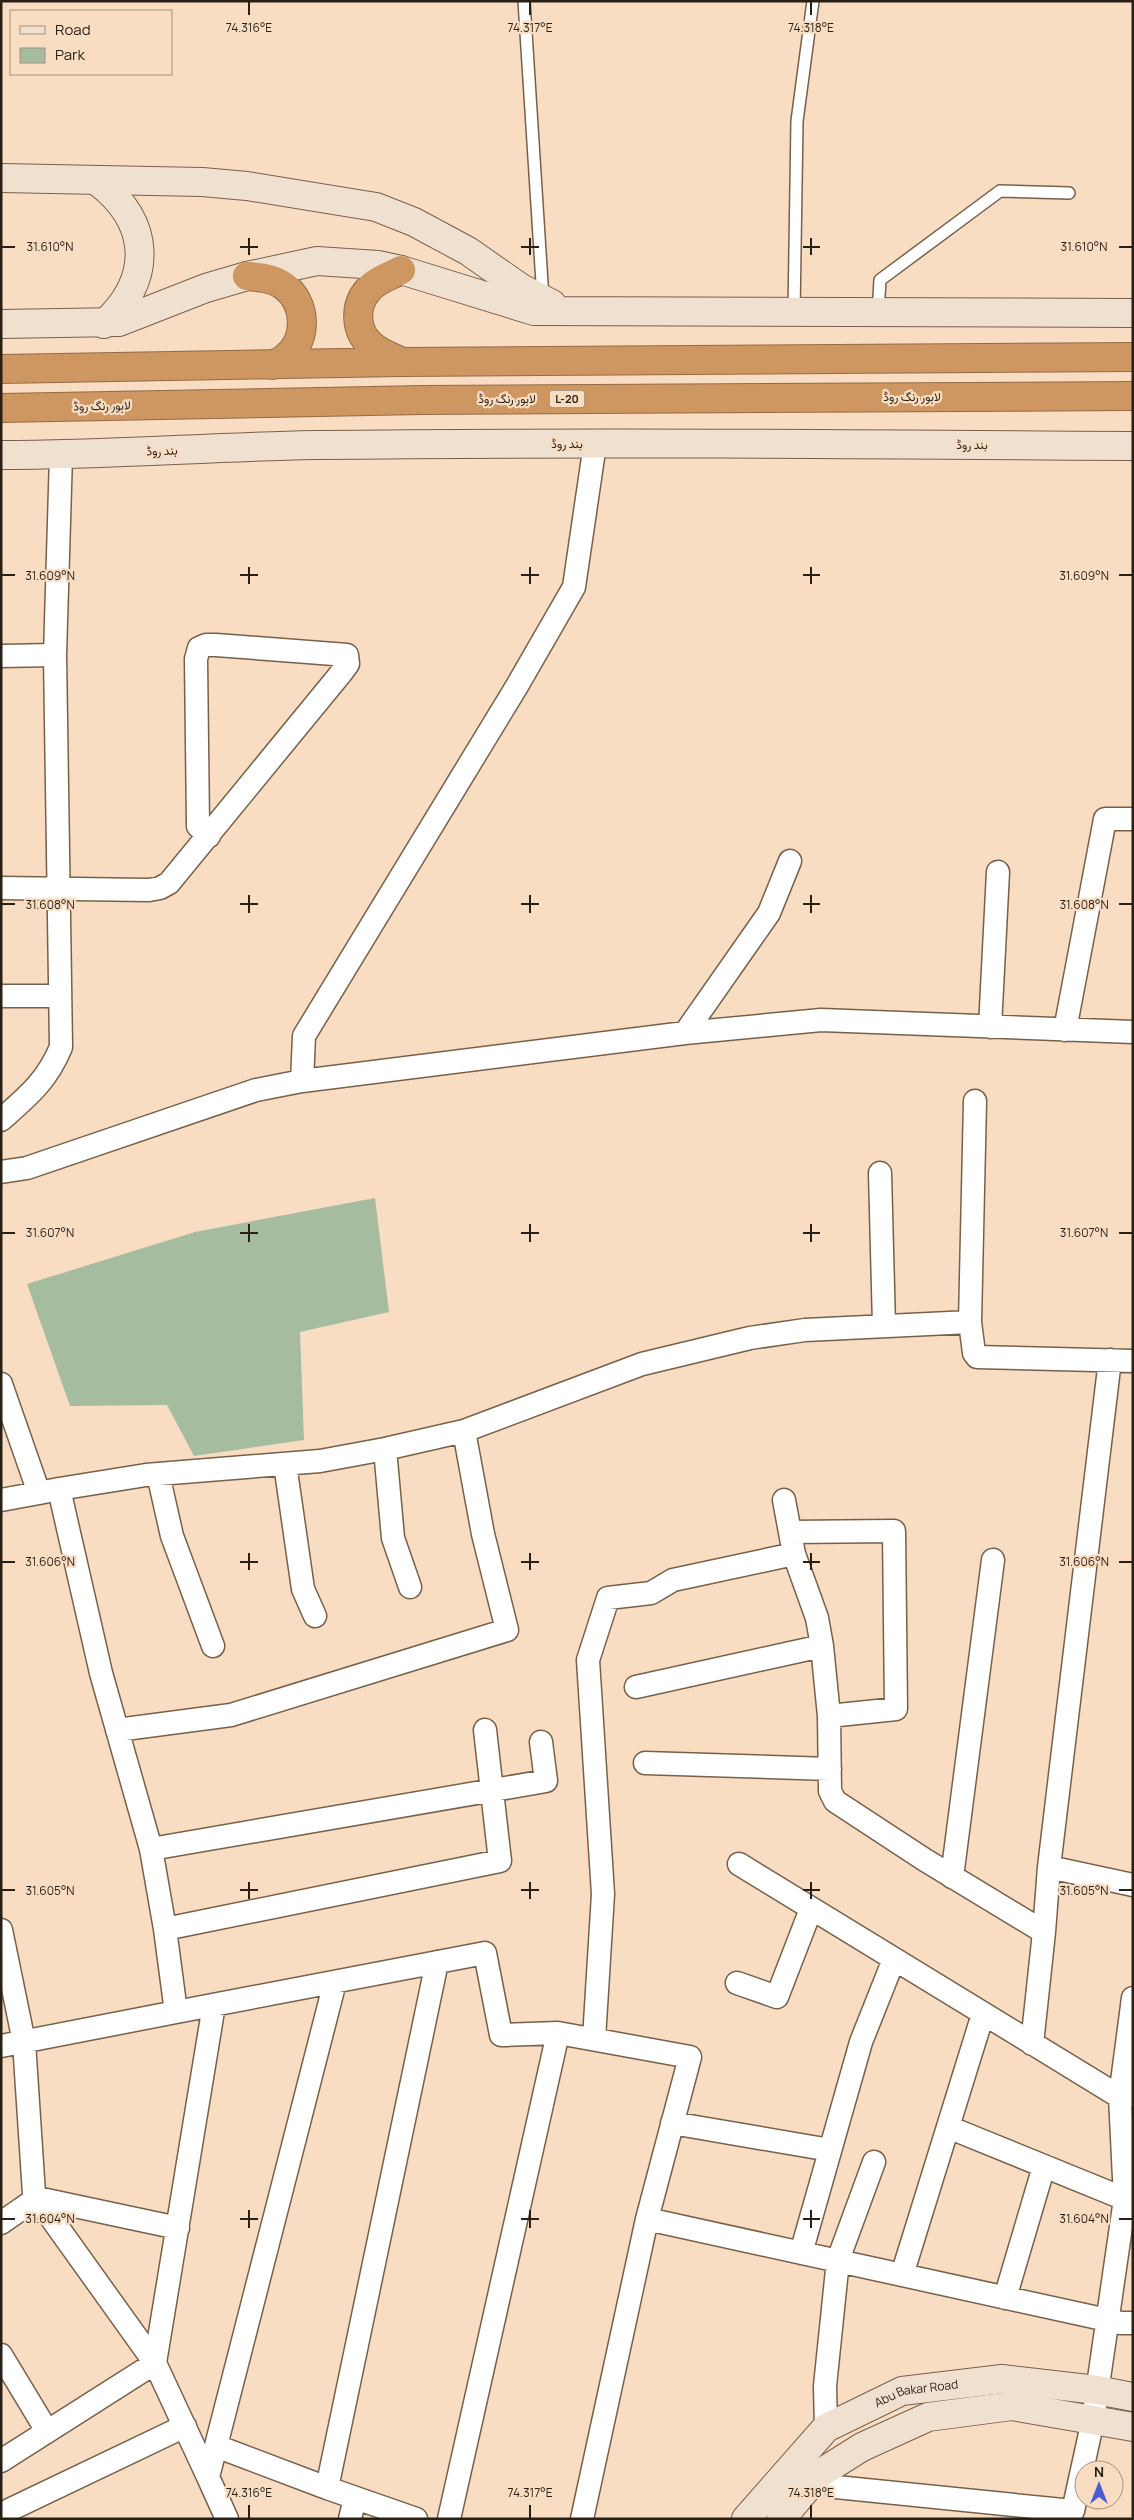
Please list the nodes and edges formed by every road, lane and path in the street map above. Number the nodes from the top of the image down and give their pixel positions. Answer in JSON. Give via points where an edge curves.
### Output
{"nodes":[{"id":1,"x":524,"y":1,"type":"edge"},
{"id":2,"x":812,"y":1,"type":"edge"},
{"id":3,"x":1,"y":178,"type":"edge"},
{"id":4,"x":97,"y":181,"type":"junction"},
{"id":5,"x":1069,"y":193,"type":"dead end"},
{"id":6,"x":401,"y":270,"type":"junction"},
{"id":7,"x":246,"y":276,"type":"junction"},
{"id":8,"x":544,"y":301,"type":"junction"},
{"id":9,"x":571,"y":313,"type":"junction"},
{"id":10,"x":794,"y":313,"type":"junction"},
{"id":11,"x":878,"y":313,"type":"junction"},
{"id":12,"x":1133,"y":313,"type":"edge"},
{"id":13,"x":1,"y":324,"type":"edge"},
{"id":14,"x":104,"y":324,"type":"junction"},
{"id":15,"x":1133,"y":357,"type":"edge"},
{"id":16,"x":402,"y":362,"type":"junction"},
{"id":17,"x":272,"y":365,"type":"junction"},
{"id":18,"x":1,"y":368,"type":"edge"},
{"id":19,"x":1133,"y":396,"type":"edge"},
{"id":20,"x":1,"y":408,"type":"edge"},
{"id":21,"x":594,"y":444,"type":"junction"},
{"id":22,"x":1133,"y":446,"type":"edge"},
{"id":23,"x":1,"y":455,"type":"edge"},
{"id":24,"x":61,"y":455,"type":"junction"},
{"id":25,"x":56,"y":655,"type":"junction"},
{"id":26,"x":1,"y":656,"type":"edge"},
{"id":27,"x":1133,"y":819,"type":"edge"},
{"id":28,"x":209,"y":836,"type":"junction"},
{"id":29,"x":790,"y":861,"type":"dead end"},
{"id":30,"x":998,"y":872,"type":"dead end"},
{"id":31,"x":1,"y":888,"type":"edge"},
{"id":32,"x":59,"y":889,"type":"junction"},
{"id":33,"x":1,"y":996,"type":"edge"},
{"id":34,"x":60,"y":996,"type":"junction"},
{"id":35,"x":990,"y":1027,"type":"junction"},
{"id":36,"x":1065,"y":1030,"type":"junction"},
{"id":37,"x":1133,"y":1032,"type":"edge"},
{"id":38,"x":684,"y":1033,"type":"junction"},
{"id":39,"x":302,"y":1081,"type":"junction"},
{"id":40,"x":975,"y":1101,"type":"dead end"},
{"id":41,"x":1,"y":1120,"type":"edge"},
{"id":42,"x":1,"y":1172,"type":"edge"},
{"id":43,"x":880,"y":1173,"type":"dead end"},
{"id":44,"x":970,"y":1322,"type":"junction"},
{"id":45,"x":884,"y":1326,"type":"junction"},
{"id":46,"x":1110,"y":1360,"type":"junction"},
{"id":47,"x":1133,"y":1361,"type":"edge"},
{"id":48,"x":4,"y":1396,"type":"edge"},
{"id":49,"x":464,"y":1431,"type":"junction"},
{"id":50,"x":385,"y":1450,"type":"junction"},
{"id":51,"x":285,"y":1464,"type":"junction"},
{"id":52,"x":158,"y":1474,"type":"junction"},
{"id":53,"x":49,"y":1491,"type":"junction"},
{"id":54,"x":1,"y":1500,"type":"edge"},
{"id":55,"x":784,"y":1500,"type":"dead end"},
{"id":56,"x":792,"y":1543,"type":"junction"},
{"id":57,"x":993,"y":1560,"type":"dead end"},
{"id":58,"x":410,"y":1587,"type":"dead end"},
{"id":59,"x":315,"y":1616,"type":"dead end"},
{"id":60,"x":213,"y":1646,"type":"dead end"},
{"id":61,"x":822,"y":1646,"type":"junction"},
{"id":62,"x":636,"y":1687,"type":"dead end"},
{"id":63,"x":830,"y":1716,"type":"junction"},
{"id":64,"x":116,"y":1730,"type":"junction"},
{"id":65,"x":485,"y":1730,"type":"dead end"},
{"id":66,"x":541,"y":1742,"type":"dead end"},
{"id":67,"x":645,"y":1763,"type":"dead end"},
{"id":68,"x":830,"y":1769,"type":"junction"},
{"id":69,"x":492,"y":1790,"type":"junction"},
{"id":70,"x":151,"y":1849,"type":"junction"},
{"id":71,"x":739,"y":1864,"type":"dead end"},
{"id":72,"x":1050,"y":1867,"type":"junction"},
{"id":73,"x":952,"y":1877,"type":"junction"},
{"id":74,"x":1133,"y":1885,"type":"edge"},
{"id":75,"x":812,"y":1909,"type":"junction"},
{"id":76,"x":165,"y":1929,"type":"junction"},
{"id":77,"x":1,"y":1930,"type":"edge"},
{"id":78,"x":1044,"y":1932,"type":"junction"},
{"id":79,"x":894,"y":1959,"type":"junction"},
{"id":80,"x":437,"y":1962,"type":"junction"},
{"id":81,"x":335,"y":1982,"type":"junction"},
{"id":82,"x":738,"y":1983,"type":"dead end"},
{"id":83,"x":1133,"y":1998,"type":"edge"},
{"id":84,"x":214,"y":2005,"type":"junction"},
{"id":85,"x":176,"y":2012,"type":"junction"},
{"id":86,"x":983,"y":2014,"type":"junction"},
{"id":87,"x":558,"y":2033,"type":"junction"},
{"id":88,"x":594,"y":2039,"type":"junction"},
{"id":89,"x":24,"y":2042,"type":"junction"},
{"id":90,"x":1032,"y":2044,"type":"junction"},
{"id":91,"x":1,"y":2046,"type":"edge"},
{"id":92,"x":1126,"y":2097,"type":"edge"},
{"id":93,"x":672,"y":2123,"type":"junction"},
{"id":94,"x":948,"y":2127,"type":"junction"},
{"id":95,"x":830,"y":2150,"type":"junction"},
{"id":96,"x":874,"y":2162,"type":"dead end"},
{"id":97,"x":1044,"y":2166,"type":"junction"},
{"id":98,"x":37,"y":2198,"type":"junction"},
{"id":99,"x":1129,"y":2199,"type":"edge"},
{"id":100,"x":647,"y":2219,"type":"junction"},
{"id":101,"x":1,"y":2223,"type":"edge"},
{"id":102,"x":178,"y":2228,"type":"junction"},
{"id":103,"x":801,"y":2253,"type":"junction"},
{"id":104,"x":838,"y":2260,"type":"junction"},
{"id":105,"x":902,"y":2275,"type":"junction"},
{"id":106,"x":1005,"y":2298,"type":"junction"},
{"id":107,"x":1106,"y":2320,"type":"junction"},
{"id":108,"x":1133,"y":2323,"type":"edge"},
{"id":109,"x":1,"y":2355,"type":"edge"},
{"id":110,"x":155,"y":2363,"type":"junction"},
{"id":111,"x":1097,"y":2390,"type":"junction"},
{"id":112,"x":1133,"y":2397,"type":"edge"},
{"id":113,"x":1093,"y":2420,"type":"junction"},
{"id":114,"x":185,"y":2426,"type":"junction"},
{"id":115,"x":1133,"y":2427,"type":"edge"},
{"id":116,"x":826,"y":2428,"type":"junction"},
{"id":117,"x":47,"y":2431,"type":"junction"},
{"id":118,"x":216,"y":2446,"type":"junction"},
{"id":119,"x":1,"y":2461,"type":"edge"},
{"id":120,"x":819,"y":2474,"type":"junction"},
{"id":121,"x":208,"y":2477,"type":"junction"},
{"id":122,"x":327,"y":2488,"type":"junction"},
{"id":123,"x":353,"y":2508,"type":"edge"},
{"id":124,"x":1,"y":2514,"type":"edge"},
{"id":125,"x":1072,"y":2515,"type":"edge"},
{"id":126,"x":227,"y":2519,"type":"edge"},
{"id":127,"x":416,"y":2519,"type":"edge"},
{"id":128,"x":449,"y":2519,"type":"edge"},
{"id":129,"x":582,"y":2519,"type":"edge"},
{"id":130,"x":746,"y":2519,"type":"edge"},
{"id":131,"x":781,"y":2519,"type":"edge"}],
"edges":[{"from":1,"to":8,"type":"lane"},
{"from":2,"to":10,"type":"lane","via":[[796,121]]},
{"from":3,"to":4,"type":"main road"},
{"from":4,"to":8,"type":"main road","via":[[238,185],[376,207],[414,222],[468,251]]},
{"from":4,"to":14,"type":"main road","via":[[128,210],[140,251],[132,291]]},
{"from":5,"to":11,"type":"lane","via":[[1000,192],[880,280]]},
{"from":6,"to":7,"type":"main road","via":[[378,265],[317,261]]},
{"from":6,"to":9,"type":"main road","via":[[534,311]]},
{"from":6,"to":16,"type":"highway","via":[[368,289],[358,314],[359,326],[372,346]]},
{"from":7,"to":14,"type":"main road","via":[[206,288],[137,317]]},
{"from":7,"to":17,"type":"highway","via":[[269,278],[284,286],[295,297],[302,312],[302,329],[297,344],[286,357]]},
{"from":8,"to":9,"type":"main road"},
{"from":9,"to":10,"type":"main road"},
{"from":10,"to":11,"type":"main road"},
{"from":11,"to":12,"type":"main road"},
{"from":13,"to":14,"type":"main road"},
{"from":15,"to":16,"type":"highway"},
{"from":16,"to":17,"type":"highway"},
{"from":17,"to":18,"type":"highway"},
{"from":19,"to":20,"type":"highway","name":"لاہور رنگ روڈ","number":"L-20","via":[[422,400]]},
{"from":21,"to":22,"type":"main road","name":"بند روڈ"},
{"from":21,"to":24,"type":"main road","name":"بند روڈ","via":[[311,445]]},
{"from":21,"to":39,"type":"street","via":[[574,587],[304,1036]]},
{"from":23,"to":24,"type":"main road","name":"بند روڈ"},
{"from":24,"to":25,"type":"street"},
{"from":25,"to":26,"type":"street"},
{"from":25,"to":32,"type":"street"},
{"from":27,"to":36,"type":"street","via":[[1105,819]]},
{"from":28,"to":28,"type":"street","via":[[198,826],[196,659],[199,648],[216,645],[347,655],[348,664],[342,672]]},
{"from":28,"to":32,"type":"street","via":[[169,883],[160,888]]},
{"from":29,"to":38,"type":"street","via":[[769,913]]},
{"from":30,"to":35,"type":"street"},
{"from":31,"to":32,"type":"street"},
{"from":32,"to":34,"type":"street"},
{"from":33,"to":34,"type":"street"},
{"from":34,"to":41,"type":"street","via":[[61,1047],[52,1068],[36,1089]]},
{"from":35,"to":36,"type":"street"},
{"from":35,"to":38,"type":"street","via":[[821,1020]]},
{"from":36,"to":37,"type":"street"},
{"from":38,"to":39,"type":"street"},
{"from":39,"to":42,"type":"street","via":[[256,1090],[27,1168]]},
{"from":40,"to":44,"type":"street"},
{"from":43,"to":45,"type":"street"},
{"from":44,"to":45,"type":"street"},
{"from":44,"to":46,"type":"street","via":[[977,1357]]},
{"from":45,"to":49,"type":"street","via":[[805,1330],[750,1338],[642,1364]]},
{"from":46,"to":47,"type":"street"},
{"from":46,"to":72,"type":"street"},
{"from":48,"to":53,"type":"street"},
{"from":49,"to":50,"type":"street"},
{"from":49,"to":64,"type":"street","via":[[483,1534],[507,1630],[231,1715]]},
{"from":50,"to":51,"type":"street"},
{"from":50,"to":58,"type":"street","via":[[392,1538]]},
{"from":51,"to":52,"type":"street"},
{"from":51,"to":59,"type":"street","via":[[302,1588]]},
{"from":52,"to":53,"type":"street"},
{"from":52,"to":60,"type":"street","via":[[172,1536]]},
{"from":53,"to":54,"type":"street"},
{"from":53,"to":64,"type":"street"},
{"from":55,"to":56,"type":"street"},
{"from":56,"to":61,"type":"street","via":[[817,1618]]},
{"from":56,"to":63,"type":"street","via":[[894,1531],[896,1708]]},
{"from":56,"to":88,"type":"street","via":[[673,1580],[651,1594],[608,1598],[588,1660],[603,1894]]},
{"from":57,"to":73,"type":"street"},
{"from":61,"to":62,"type":"street"},
{"from":61,"to":63,"type":"street"},
{"from":63,"to":68,"type":"street"},
{"from":64,"to":70,"type":"street"},
{"from":65,"to":69,"type":"street"},
{"from":66,"to":69,"type":"street","via":[[546,1781]]},
{"from":67,"to":68,"type":"street"},
{"from":68,"to":73,"type":"street","via":[[830,1791],[835,1801]]},
{"from":69,"to":70,"type":"street"},
{"from":69,"to":76,"type":"street","via":[[500,1861]]},
{"from":70,"to":76,"type":"street"},
{"from":71,"to":75,"type":"street"},
{"from":72,"to":74,"type":"street"},
{"from":72,"to":78,"type":"street"},
{"from":73,"to":78,"type":"street"},
{"from":75,"to":79,"type":"street"},
{"from":75,"to":82,"type":"street","via":[[777,1997]]},
{"from":76,"to":85,"type":"street"},
{"from":77,"to":89,"type":"street"},
{"from":78,"to":90,"type":"street"},
{"from":79,"to":86,"type":"street"},
{"from":79,"to":95,"type":"street","via":[[861,2042]]},
{"from":80,"to":81,"type":"street"},
{"from":80,"to":87,"type":"street","via":[[485,1953],[501,2035]]},
{"from":80,"to":122,"type":"street"},
{"from":81,"to":84,"type":"street"},
{"from":81,"to":118,"type":"street"},
{"from":83,"to":92,"type":"street"},
{"from":84,"to":85,"type":"street"},
{"from":84,"to":102,"type":"street"},
{"from":85,"to":89,"type":"street"},
{"from":86,"to":90,"type":"street"},
{"from":86,"to":94,"type":"street"},
{"from":87,"to":88,"type":"street"},
{"from":87,"to":128,"type":"street"},
{"from":88,"to":93,"type":"street","via":[[690,2057]]},
{"from":89,"to":91,"type":"street"},
{"from":89,"to":98,"type":"street","via":[[34,2194]]},
{"from":90,"to":92,"type":"street"},
{"from":92,"to":99,"type":"street"},
{"from":93,"to":95,"type":"street"},
{"from":93,"to":100,"type":"street"},
{"from":94,"to":97,"type":"street"},
{"from":94,"to":105,"type":"street"},
{"from":95,"to":103,"type":"street"},
{"from":96,"to":104,"type":"street"},
{"from":97,"to":99,"type":"street"},
{"from":97,"to":106,"type":"street"},
{"from":98,"to":101,"type":"street"},
{"from":98,"to":102,"type":"street"},
{"from":98,"to":110,"type":"street"},
{"from":99,"to":107,"type":"street"},
{"from":100,"to":103,"type":"street"},
{"from":100,"to":129,"type":"street"},
{"from":102,"to":110,"type":"street"},
{"from":103,"to":104,"type":"street"},
{"from":104,"to":105,"type":"street"},
{"from":104,"to":116,"type":"street","via":[[825,2386]]},
{"from":105,"to":106,"type":"street"},
{"from":106,"to":107,"type":"street"},
{"from":107,"to":108,"type":"street"},
{"from":107,"to":111,"type":"street"},
{"from":109,"to":117,"type":"street"},
{"from":110,"to":114,"type":"street"},
{"from":110,"to":117,"type":"street"},
{"from":111,"to":112,"type":"main road","name":"Abu Bakar Road"},
{"from":111,"to":113,"type":"street"},
{"from":111,"to":116,"type":"main road","name":"Abu Bakar Road","via":[[1002,2380],[902,2391]]},
{"from":113,"to":115,"type":"main road","name":"Abu Bakar Road"},
{"from":113,"to":120,"type":"main road","name":"Abu Bakar Road","via":[[1012,2406],[928,2417],[862,2447]]},
{"from":113,"to":125,"type":"street"},
{"from":114,"to":121,"type":"street"},
{"from":114,"to":124,"type":"street"},
{"from":116,"to":130,"type":"main road","name":"Abu Bakar Road"},
{"from":117,"to":119,"type":"street"},
{"from":118,"to":121,"type":"street"},
{"from":118,"to":122,"type":"street"},
{"from":120,"to":125,"type":"street","via":[[836,2487]]},
{"from":120,"to":131,"type":"main road","name":"Abu Bakar Road"},
{"from":121,"to":126,"type":"street"},
{"from":122,"to":123,"type":"street"},
{"from":123,"to":127,"type":"street"}]}
